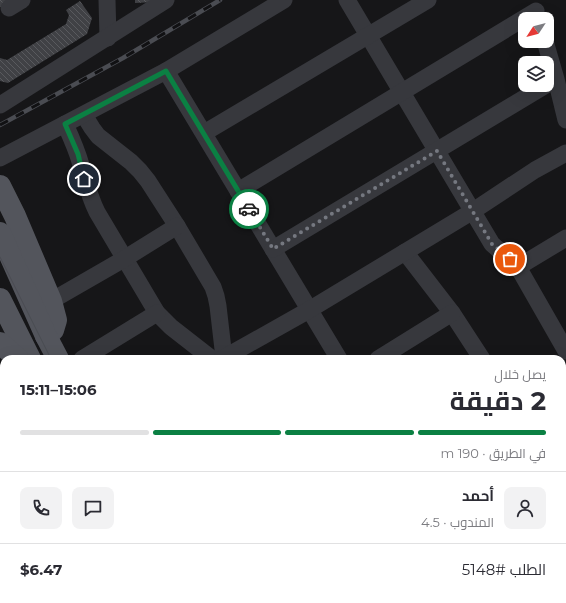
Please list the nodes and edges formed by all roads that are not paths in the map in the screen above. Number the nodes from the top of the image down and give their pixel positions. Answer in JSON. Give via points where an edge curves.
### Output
{"nodes":[{"id":1,"x":107,"y":0,"type":"edge"},
{"id":2,"x":166,"y":0,"type":"edge"},
{"id":3,"x":284,"y":0,"type":"edge"},
{"id":4,"x":347,"y":0,"type":"edge"},
{"id":5,"x":428,"y":0,"type":"edge"},
{"id":6,"x":536,"y":10,"type":"edge"},
{"id":7,"x":368,"y":36,"type":"junction"},
{"id":8,"x":108,"y":38,"type":"junction"},
{"id":9,"x":166,"y":71,"type":"junction"},
{"id":10,"x":535,"y":92,"type":"edge"},
{"id":11,"x":554,"y":92,"type":"edge"},
{"id":12,"x":402,"y":93,"type":"junction"},
{"id":13,"x":0,"y":105,"type":"edge"},
{"id":14,"x":84,"y":115,"type":"junction"},
{"id":15,"x":566,"y":120,"type":"edge"},
{"id":16,"x":65,"y":124,"type":"junction"},
{"id":17,"x":204,"y":133,"type":"junction"},
{"id":18,"x":437,"y":151,"type":"junction"},
{"id":19,"x":566,"y":153,"type":"edge"},
{"id":20,"x":0,"y":158,"type":"edge"},
{"id":21,"x":0,"y":186,"type":"edge"},
{"id":22,"x":238,"y":191,"type":"junction"},
{"id":23,"x":473,"y":211,"type":"junction"},
{"id":24,"x":177,"y":226,"type":"junction"},
{"id":25,"x":0,"y":233,"type":"edge"},
{"id":26,"x":566,"y":238,"type":"edge"},
{"id":27,"x":273,"y":249,"type":"junction"},
{"id":28,"x":405,"y":252,"type":"junction"},
{"id":29,"x":124,"y":259,"type":"junction"},
{"id":30,"x":518,"y":267,"type":"junction"},
{"id":31,"x":0,"y":299,"type":"edge"},
{"id":32,"x":52,"y":301,"type":"junction"},
{"id":33,"x":309,"y":310,"type":"junction"},
{"id":34,"x":157,"y":313,"type":"junction"},
{"id":35,"x":452,"y":313,"type":"junction"},
{"id":36,"x":46,"y":336,"type":"junction"},
{"id":37,"x":0,"y":343,"type":"edge"},
{"id":38,"x":564,"y":345,"type":"edge"},
{"id":39,"x":250,"y":352,"type":"edge"},
{"id":40,"x":14,"y":355,"type":"edge"},
{"id":41,"x":28,"y":355,"type":"edge"},
{"id":42,"x":56,"y":355,"type":"edge"},
{"id":43,"x":89,"y":355,"type":"edge"},
{"id":44,"x":214,"y":355,"type":"edge"},
{"id":45,"x":220,"y":355,"type":"edge"},
{"id":46,"x":237,"y":355,"type":"edge"},
{"id":47,"x":337,"y":355,"type":"edge"},
{"id":48,"x":384,"y":355,"type":"edge"},
{"id":49,"x":479,"y":355,"type":"edge"}],
"edges":[{"from":1,"to":8,"type":"street"},
{"from":2,"to":8,"type":"street"},
{"from":3,"to":9,"type":"street"},
{"from":4,"to":7,"type":"street"},
{"from":5,"to":7,"type":"street"},
{"from":6,"to":12,"type":"street"},
{"from":7,"to":12,"type":"street"},
{"from":7,"to":17,"type":"street"},
{"from":8,"to":13,"type":"street"},
{"from":9,"to":14,"type":"street"},
{"from":9,"to":17,"type":"street"},
{"from":10,"to":18,"type":"street"},
{"from":11,"to":15,"type":"street"},
{"from":12,"to":18,"type":"street"},
{"from":12,"to":22,"type":"street"},
{"from":14,"to":16,"type":"street"},
{"from":14,"to":24,"type":"street","via":[[98,136],[140,171]]},
{"from":16,"to":20,"type":"street"},
{"from":16,"to":29,"type":"street","via":[[78,154],[91,202]]},
{"from":17,"to":22,"type":"street"},
{"from":18,"to":23,"type":"street"},
{"from":18,"to":27,"type":"street"},
{"from":19,"to":23,"type":"street"},
{"from":21,"to":32,"type":"main road"},
{"from":22,"to":27,"type":"street"},
{"from":23,"to":28,"type":"street"},
{"from":23,"to":30,"type":"street","via":[[492,244]]},
{"from":24,"to":29,"type":"street"},
{"from":24,"to":45,"type":"street","via":[[216,296]]},
{"from":25,"to":36,"type":"main road"},
{"from":26,"to":30,"type":"street"},
{"from":27,"to":33,"type":"street"},
{"from":28,"to":33,"type":"street"},
{"from":28,"to":35,"type":"street"},
{"from":29,"to":32,"type":"street"},
{"from":29,"to":34,"type":"street"},
{"from":30,"to":38,"type":"street"},
{"from":31,"to":41,"type":"main road"},
{"from":32,"to":36,"type":"main road","via":[[56,320],[53,330]]},
{"from":33,"to":39,"type":"street"},
{"from":33,"to":47,"type":"street"},
{"from":34,"to":43,"type":"street"},
{"from":34,"to":44,"type":"street","via":[[180,334]]},
{"from":35,"to":48,"type":"street"},
{"from":35,"to":49,"type":"street"},
{"from":36,"to":42,"type":"main road"},
{"from":37,"to":40,"type":"main road"},
{"from":39,"to":46,"type":"street"}]}
